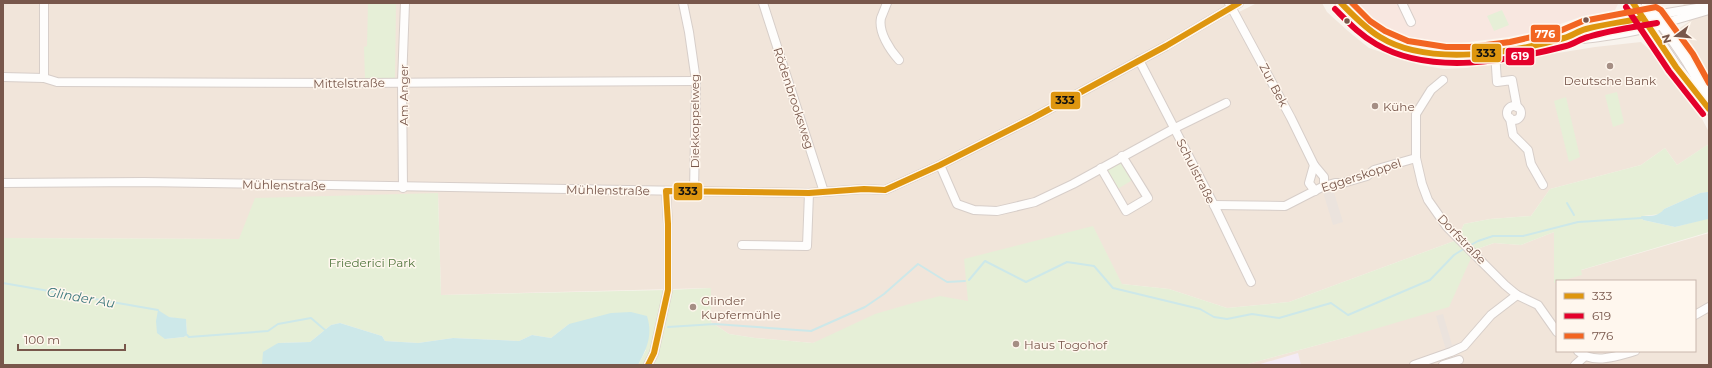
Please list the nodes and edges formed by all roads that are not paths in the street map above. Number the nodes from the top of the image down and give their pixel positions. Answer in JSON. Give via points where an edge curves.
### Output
{"nodes":[{"id":1,"x":44,"y":3,"type":"edge"},
{"id":2,"x":404,"y":3,"type":"edge"},
{"id":3,"x":683,"y":3,"type":"edge"},
{"id":4,"x":763,"y":3,"type":"edge"},
{"id":5,"x":887,"y":3,"type":"edge"},
{"id":6,"x":1341,"y":3,"type":"edge"},
{"id":7,"x":1402,"y":3,"type":"edge"},
{"id":8,"x":1633,"y":3,"type":"edge"},
{"id":9,"x":1647,"y":3,"type":"edge"},
{"id":10,"x":1233,"y":4,"type":"edge"},
{"id":11,"x":1709,"y":6,"type":"edge"},
{"id":12,"x":1709,"y":10,"type":"edge"},
{"id":13,"x":1658,"y":19,"type":"junction"},
{"id":14,"x":1411,"y":22,"type":"dead end"},
{"id":15,"x":1646,"y":22,"type":"junction"},
{"id":16,"x":1495,"y":52,"type":"junction"},
{"id":17,"x":898,"y":60,"type":"dead end"},
{"id":18,"x":1139,"y":60,"type":"junction"},
{"id":19,"x":3,"y":77,"type":"edge"},
{"id":20,"x":44,"y":78,"type":"junction"},
{"id":21,"x":1443,"y":80,"type":"dead end"},
{"id":22,"x":696,"y":81,"type":"junction"},
{"id":23,"x":402,"y":82,"type":"junction"},
{"id":24,"x":1226,"y":103,"type":"dead end"},
{"id":25,"x":1709,"y":105,"type":"edge"},
{"id":26,"x":1709,"y":109,"type":"edge"},
{"id":27,"x":1174,"y":128,"type":"junction"},
{"id":28,"x":1122,"y":156,"type":"junction"},
{"id":29,"x":1416,"y":158,"type":"junction"},
{"id":30,"x":940,"y":165,"type":"junction"},
{"id":31,"x":1314,"y":165,"type":"junction"},
{"id":32,"x":1101,"y":168,"type":"junction"},
{"id":33,"x":3,"y":183,"type":"edge"},
{"id":34,"x":1543,"y":185,"type":"dead end"},
{"id":35,"x":1324,"y":186,"type":"junction"},
{"id":36,"x":403,"y":188,"type":"junction"},
{"id":37,"x":666,"y":191,"type":"junction"},
{"id":38,"x":1315,"y":191,"type":"junction"},
{"id":39,"x":694,"y":192,"type":"junction"},
{"id":40,"x":824,"y":192,"type":"junction"},
{"id":41,"x":809,"y":193,"type":"junction"},
{"id":42,"x":1214,"y":205,"type":"junction"},
{"id":43,"x":742,"y":245,"type":"dead end"},
{"id":44,"x":1251,"y":282,"type":"dead end"},
{"id":45,"x":1517,"y":295,"type":"junction"},
{"id":46,"x":1709,"y":307,"type":"edge"},
{"id":47,"x":1696,"y":314,"type":"edge"},
{"id":48,"x":1556,"y":331,"type":"edge"},
{"id":49,"x":1579,"y":352,"type":"edge"},
{"id":50,"x":1633,"y":352,"type":"edge"},
{"id":51,"x":1584,"y":357,"type":"junction"},
{"id":52,"x":1459,"y":360,"type":"dead end"},
{"id":53,"x":1611,"y":362,"type":"edge"},
{"id":54,"x":1418,"y":364,"type":"edge"},
{"id":55,"x":648,"y":365,"type":"edge"},
{"id":56,"x":1443,"y":365,"type":"edge"},
{"id":57,"x":1575,"y":365,"type":"edge"}],
"edges":[{"from":1,"to":20,"type":"street"},
{"from":2,"to":23,"type":"street","name":"Am Anger"},
{"from":3,"to":22,"type":"street","name":"Diekkoppelweg"},
{"from":4,"to":40,"type":"street","name":"Rödenbrooksweg"},
{"from":5,"to":17,"type":"street","via":[[881,19],[884,35],[890,50]]},
{"from":6,"to":16,"type":"main road","via":[[1376,35],[1406,49],[1445,56]]},
{"from":7,"to":14,"type":"street"},
{"from":8,"to":15,"type":"main road"},
{"from":9,"to":13,"type":"main road"},
{"from":10,"to":18,"type":"street","name":"Mühlenstraße"},
{"from":10,"to":31,"type":"street","name":"Zur Bek"},
{"from":11,"to":13,"type":"street"},
{"from":12,"to":13,"type":"street"},
{"from":13,"to":15,"type":"main road"},
{"from":13,"to":25,"type":"main road","via":[[1701,84]]},
{"from":15,"to":16,"type":"main road","via":[[1586,38],[1565,38]]},
{"from":15,"to":26,"type":"main road","via":[[1676,67]]},
{"from":16,"to":34,"type":"street","via":[[1497,82],[1512,80],[1517,107],[1512,106],[1507,110],[1507,114],[1513,135],[1528,150]]},
{"from":18,"to":27,"type":"street","name":"Schulstraße"},
{"from":18,"to":30,"type":"street","name":"Mühlenstraße"},
{"from":19,"to":20,"type":"street","name":"Mittelstraße"},
{"from":20,"to":23,"type":"street","name":"Mittelstraße","via":[[56,82]]},
{"from":21,"to":29,"type":"street","name":"Dorfstraße","via":[[1431,90],[1416,114]]},
{"from":22,"to":23,"type":"street","name":"Mittelstraße"},
{"from":22,"to":39,"type":"street","name":"Diekkoppelweg"},
{"from":23,"to":36,"type":"street","name":"Am Anger"},
{"from":24,"to":27,"type":"street"},
{"from":27,"to":28,"type":"street"},
{"from":27,"to":42,"type":"street","name":"Schulstraße"},
{"from":28,"to":32,"type":"street"},
{"from":28,"to":32,"type":"street","via":[[1148,198],[1126,211]]},
{"from":29,"to":35,"type":"street","name":"Eggerskoppel","via":[[1381,168],[1367,176]]},
{"from":29,"to":45,"type":"street","name":"Dorfstraße","via":[[1428,200],[1447,226]]},
{"from":30,"to":32,"type":"street","via":[[957,204],[974,210],[996,212],[1035,202]]},
{"from":30,"to":40,"type":"street","name":"Mühlenstraße","via":[[885,190]]},
{"from":31,"to":35,"type":"street","name":"Zur Bek","via":[[1324,177]]},
{"from":31,"to":38,"type":"street","via":[[1309,183]]},
{"from":33,"to":36,"type":"street","name":"Mühlenstraße","via":[[144,182]]},
{"from":35,"to":38,"type":"street","name":"Eggerskoppel"},
{"from":36,"to":37,"type":"street","name":"Mühlenstraße"},
{"from":37,"to":39,"type":"street","name":"Mühlenstraße"},
{"from":37,"to":55,"type":"street","via":[[668,290],[654,353]]},
{"from":38,"to":42,"type":"street","name":"Eggerskoppel","via":[[1285,206]]},
{"from":39,"to":41,"type":"street","name":"Mühlenstraße"},
{"from":40,"to":41,"type":"street","name":"Mühlenstraße"},
{"from":41,"to":43,"type":"street","via":[[807,246]]},
{"from":42,"to":44,"type":"street","name":"Schulstraße"},
{"from":45,"to":48,"type":"street","name":"Dorfstraße","via":[[1538,305]]},
{"from":45,"to":54,"type":"street","via":[[1491,315],[1464,346]]},
{"from":46,"to":47,"type":"street"},
{"from":49,"to":51,"type":"street"},
{"from":50,"to":53,"type":"street"},
{"from":51,"to":53,"type":"street"},
{"from":51,"to":57,"type":"street"},
{"from":52,"to":56,"type":"street"}]}
